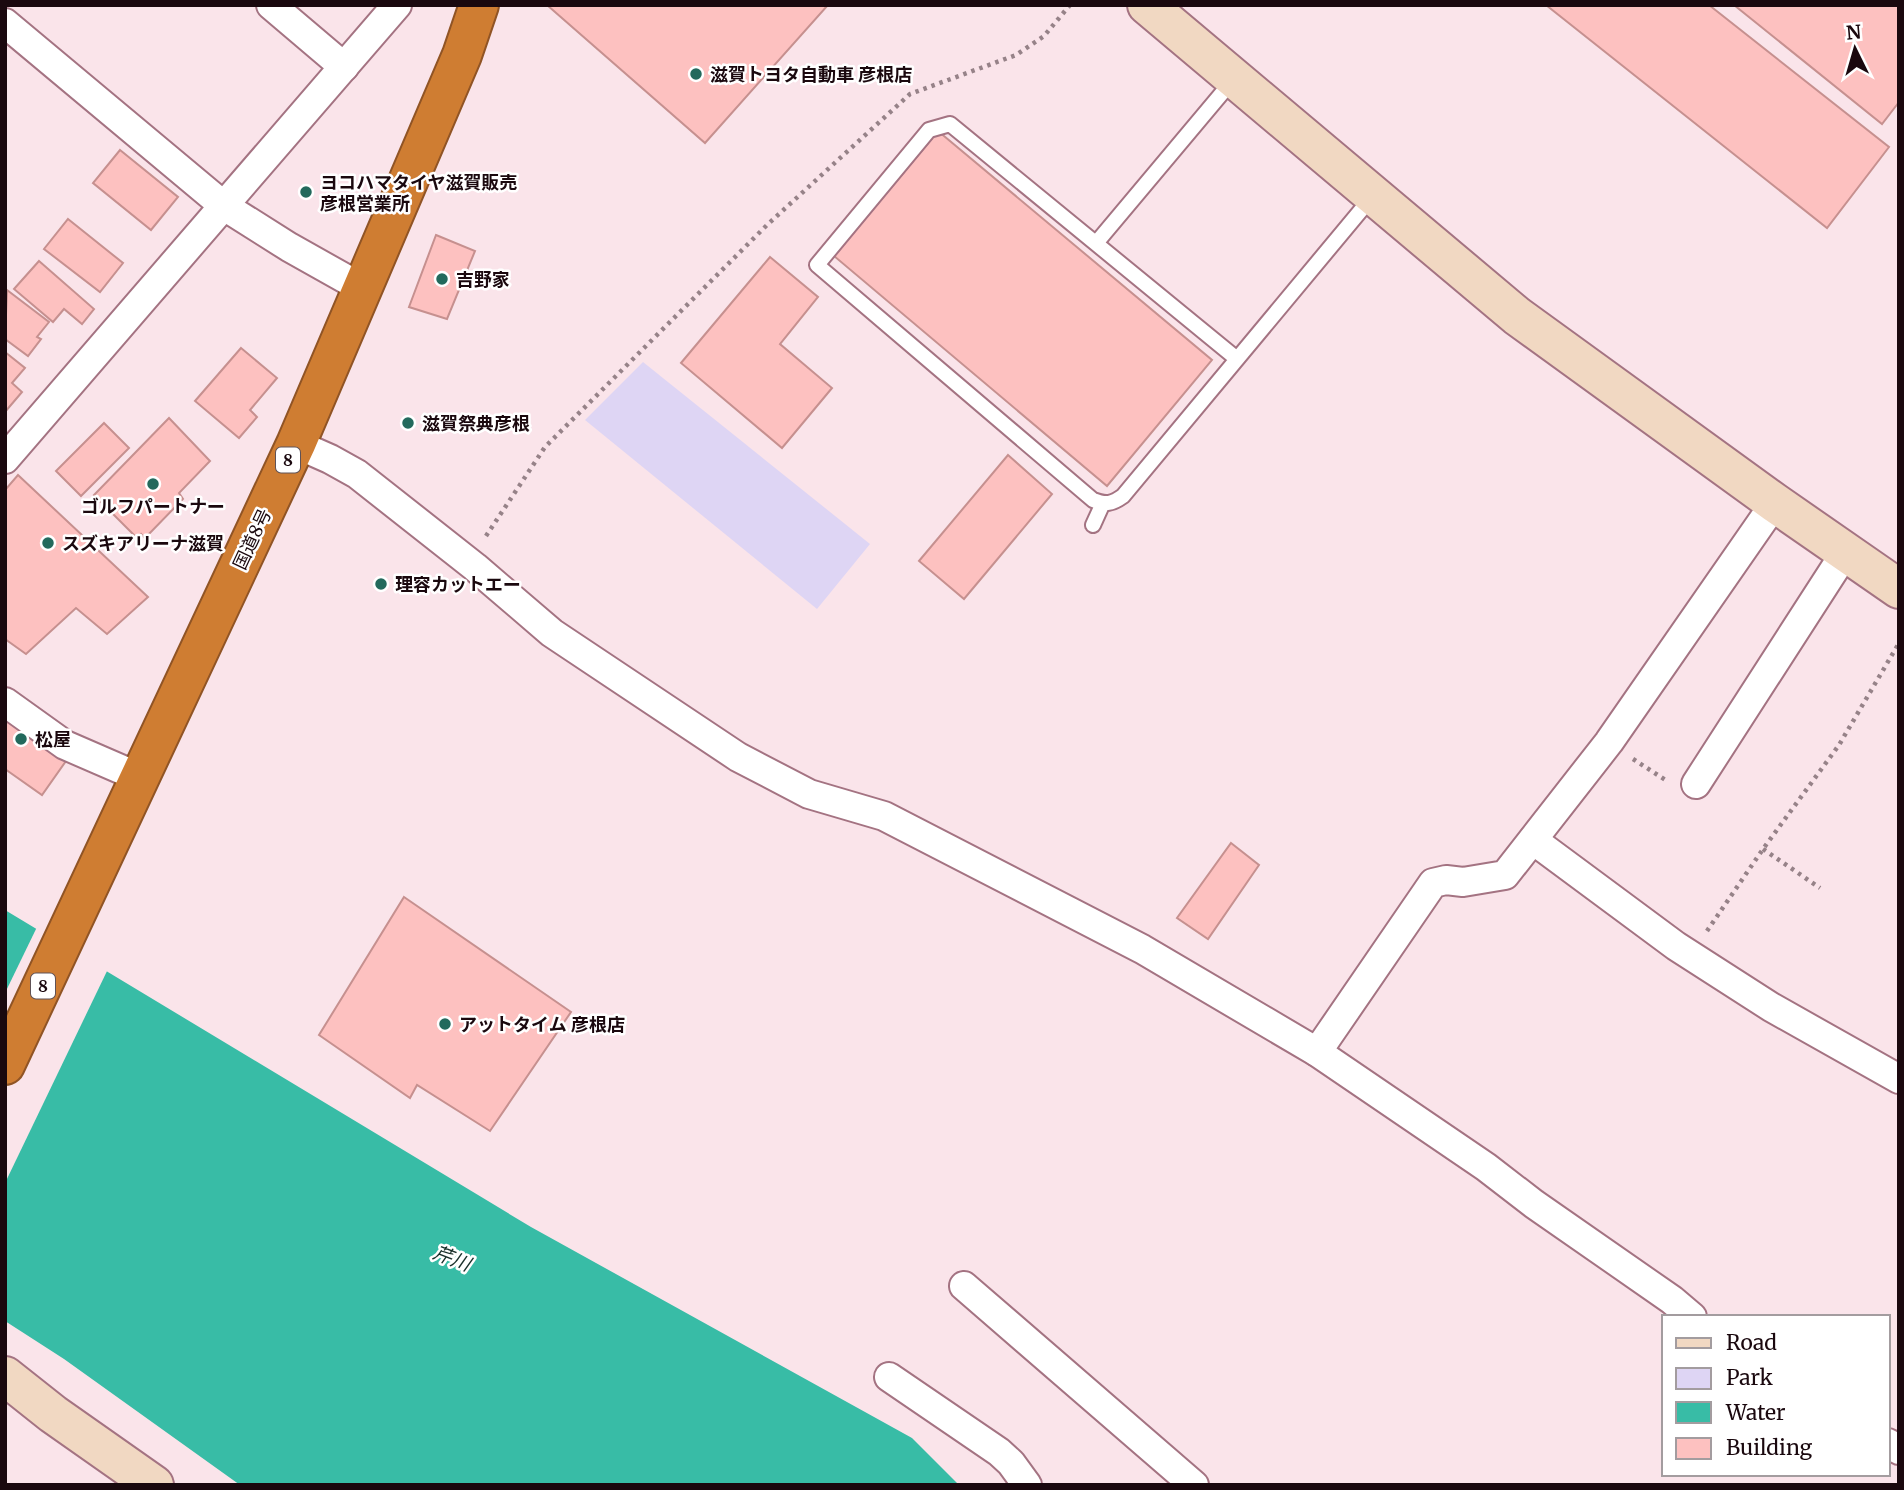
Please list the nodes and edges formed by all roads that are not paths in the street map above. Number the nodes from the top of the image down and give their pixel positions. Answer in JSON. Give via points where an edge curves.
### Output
{"nodes":[{"id":1,"x":271,"y":5,"type":"edge"},
{"id":2,"x":397,"y":5,"type":"edge"},
{"id":3,"x":479,"y":5,"type":"edge"},
{"id":4,"x":1147,"y":5,"type":"edge"},
{"id":5,"x":5,"y":23,"type":"edge"},
{"id":6,"x":344,"y":67,"type":"junction"},
{"id":7,"x":1234,"y":79,"type":"junction"},
{"id":8,"x":1373,"y":195,"type":"junction"},
{"id":9,"x":224,"y":206,"type":"junction"},
{"id":10,"x":1097,"y":242,"type":"junction"},
{"id":11,"x":362,"y":288,"type":"junction"},
{"id":12,"x":1237,"y":359,"type":"junction"},
{"id":13,"x":296,"y":444,"type":"junction"},
{"id":14,"x":5,"y":459,"type":"edge"},
{"id":15,"x":1102,"y":503,"type":"junction"},
{"id":16,"x":1775,"y":503,"type":"junction"},
{"id":17,"x":1093,"y":525,"type":"dead end"},
{"id":18,"x":1845,"y":553,"type":"junction"},
{"id":19,"x":1899,"y":589,"type":"edge"},
{"id":20,"x":5,"y":702,"type":"edge"},
{"id":21,"x":141,"y":778,"type":"junction"},
{"id":22,"x":1696,"y":784,"type":"road end"},
{"id":23,"x":1533,"y":840,"type":"junction"},
{"id":24,"x":1317,"y":1052,"type":"junction"},
{"id":25,"x":5,"y":1065,"type":"edge"},
{"id":26,"x":1899,"y":1079,"type":"edge"},
{"id":27,"x":964,"y":1286,"type":"dead end"},
{"id":28,"x":1690,"y":1315,"type":"edge"},
{"id":29,"x":5,"y":1376,"type":"edge"},
{"id":30,"x":888,"y":1377,"type":"dead end"},
{"id":31,"x":1191,"y":1484,"type":"edge"},
{"id":32,"x":154,"y":1485,"type":"edge"},
{"id":33,"x":1027,"y":1485,"type":"edge"}],
"edges":[{"from":1,"to":6,"type":"street"},
{"from":2,"to":6,"type":"street"},
{"from":3,"to":11,"type":"highway","name":"国道8号","number":"8"},
{"from":4,"to":7,"type":"street"},
{"from":5,"to":9,"type":"street"},
{"from":6,"to":9,"type":"street"},
{"from":7,"to":8,"type":"street"},
{"from":7,"to":10,"type":"lane"},
{"from":8,"to":12,"type":"lane"},
{"from":8,"to":16,"type":"street","via":[[1517,316]]},
{"from":9,"to":11,"type":"street"},
{"from":9,"to":14,"type":"street"},
{"from":10,"to":12,"type":"lane"},
{"from":10,"to":15,"type":"lane","via":[[950,124],[929,130],[817,265]]},
{"from":11,"to":13,"type":"highway","name":"国道8号","number":"8"},
{"from":12,"to":15,"type":"lane","via":[[1123,496],[1114,503]]},
{"from":13,"to":21,"type":"highway","name":"国道8号","number":"8"},
{"from":13,"to":24,"type":"street","via":[[357,474],[552,633],[738,757],[809,794],[884,816],[1146,943]]},
{"from":15,"to":17,"type":"lane"},
{"from":16,"to":18,"type":"street"},
{"from":16,"to":23,"type":"street","via":[[1609,742]]},
{"from":18,"to":19,"type":"street"},
{"from":18,"to":22,"type":"street"},
{"from":20,"to":21,"type":"street","via":[[65,745]]},
{"from":21,"to":25,"type":"highway","name":"国道8号","number":"8"},
{"from":23,"to":24,"type":"street","via":[[1505,875],[1433,883]]},
{"from":23,"to":26,"type":"street","via":[[1676,946],[1771,1007]]},
{"from":24,"to":28,"type":"street"},
{"from":27,"to":31,"type":"street"},
{"from":29,"to":32,"type":"street"},
{"from":30,"to":33,"type":"street","via":[[999,1452]]}]}
